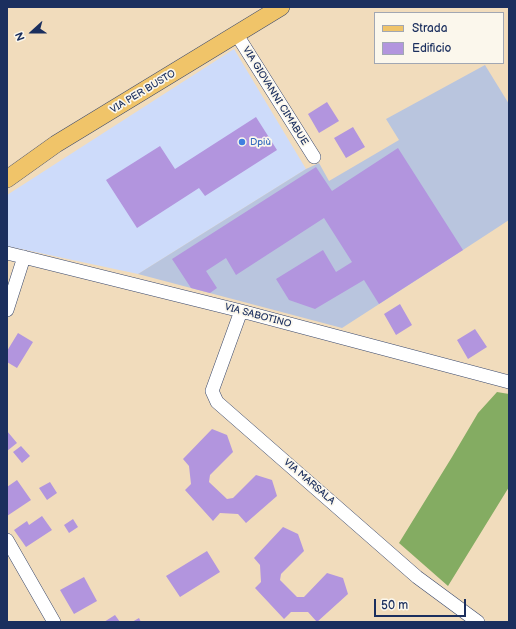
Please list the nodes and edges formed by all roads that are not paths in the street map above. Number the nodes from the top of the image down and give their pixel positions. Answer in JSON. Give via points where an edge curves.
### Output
{"nodes":[{"id":1,"x":281,"y":7,"type":"edge"},
{"id":2,"x":237,"y":35,"type":"junction"},
{"id":3,"x":314,"y":157,"type":"dead end"},
{"id":4,"x":7,"y":179,"type":"edge"},
{"id":5,"x":7,"y":253,"type":"edge"},
{"id":6,"x":24,"y":258,"type":"junction"},
{"id":7,"x":13,"y":272,"type":"edge"},
{"id":8,"x":7,"y":310,"type":"edge"},
{"id":9,"x":241,"y":311,"type":"junction"},
{"id":10,"x":509,"y":382,"type":"edge"},
{"id":11,"x":7,"y":540,"type":"edge"},
{"id":12,"x":54,"y":622,"type":"edge"},
{"id":13,"x":478,"y":622,"type":"edge"}],
"edges":[{"from":1,"to":2,"type":"main road","name":"VIA PER BUSTO"},
{"from":2,"to":3,"type":"street","name":"VIA GIOVANNI CIMABUE"},
{"from":2,"to":4,"type":"main road","name":"VIA PER BUSTO","via":[[56,144]]},
{"from":5,"to":6,"type":"street","name":"VIA SABOTINO"},
{"from":6,"to":7,"type":"street"},
{"from":6,"to":9,"type":"street","name":"VIA SABOTINO"},
{"from":7,"to":8,"type":"street"},
{"from":9,"to":10,"type":"street","name":"VIA SABOTINO"},
{"from":9,"to":13,"type":"street","name":"VIA MARSALA","via":[[212,391],[217,402],[417,577]]},
{"from":11,"to":12,"type":"street"}]}
